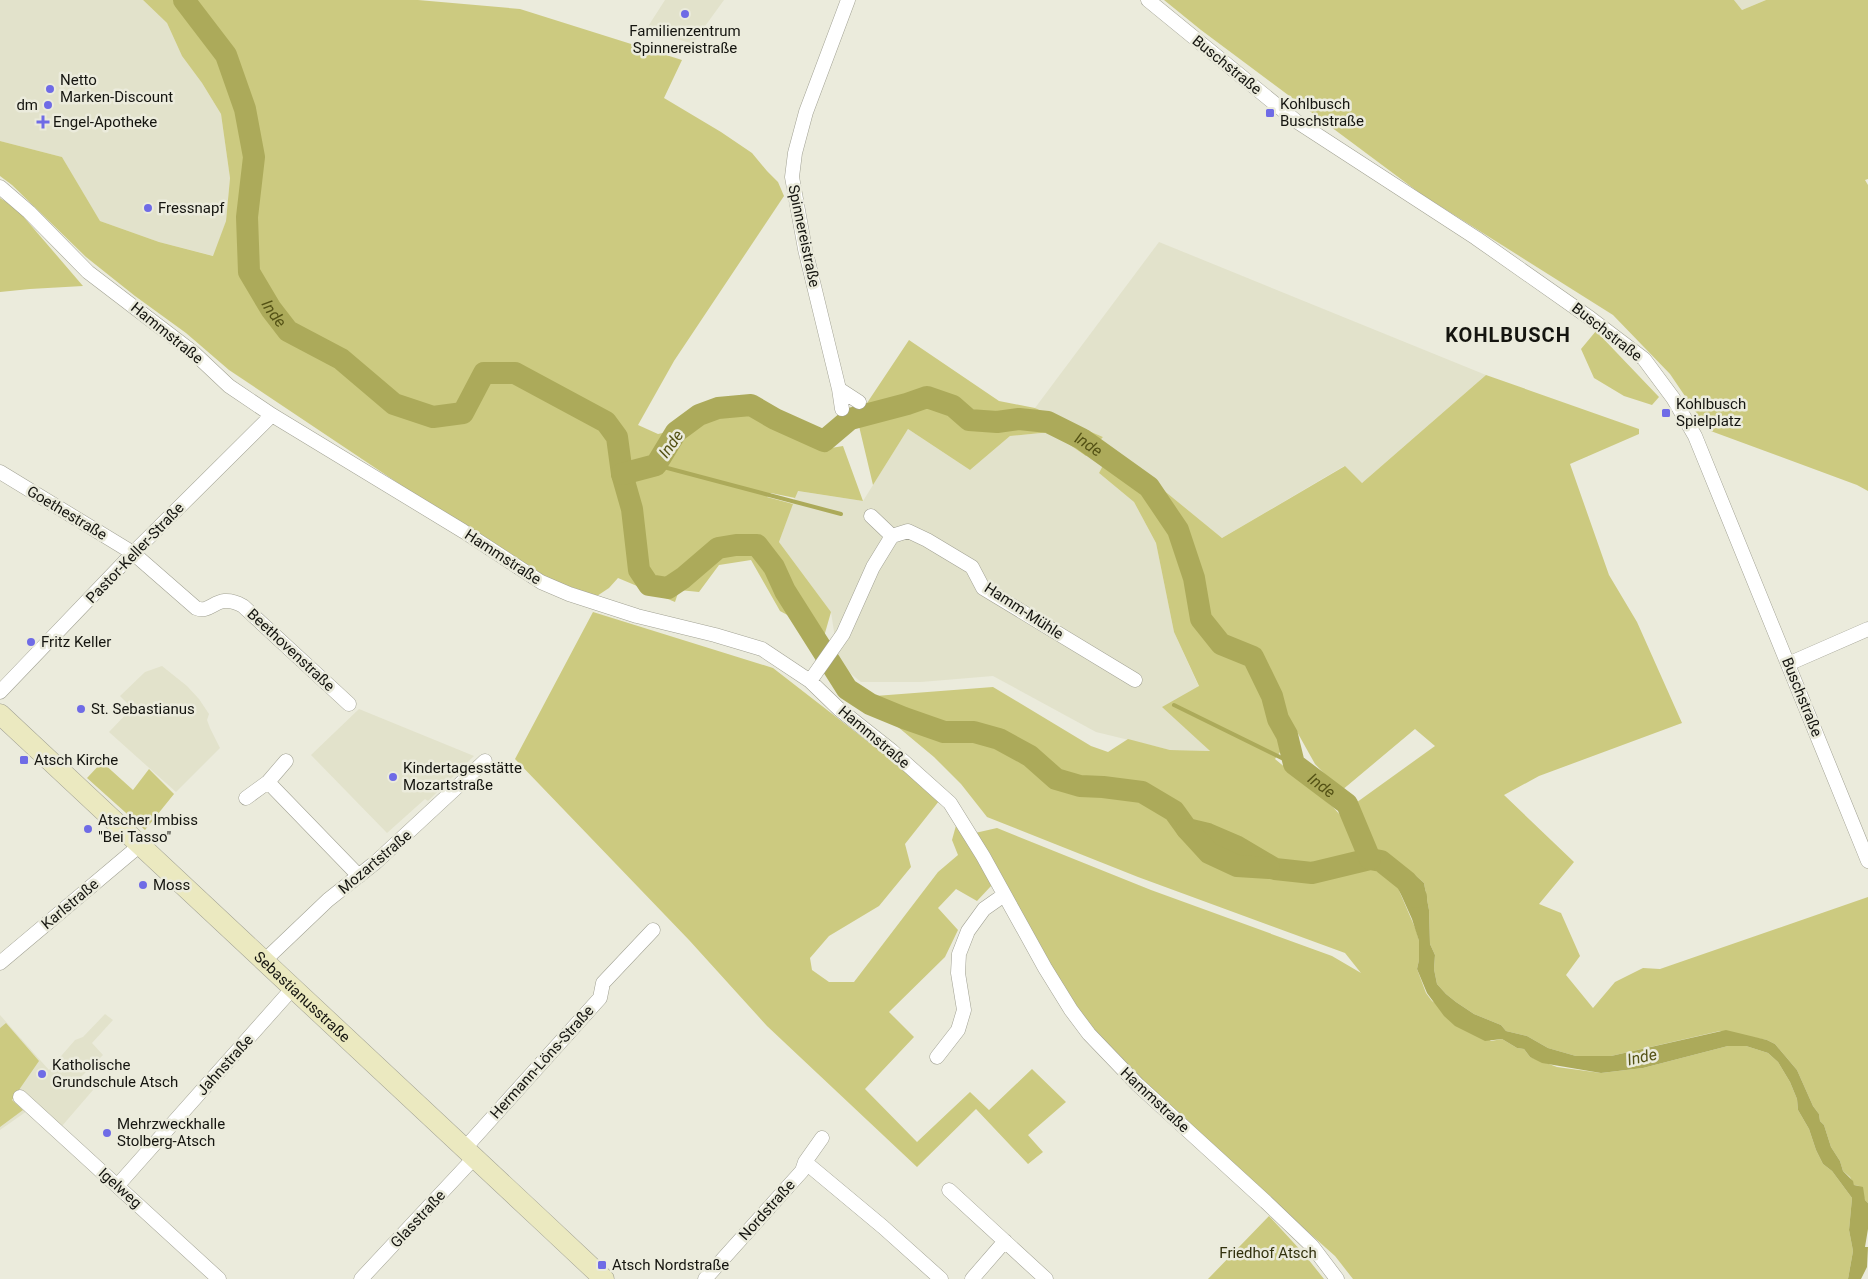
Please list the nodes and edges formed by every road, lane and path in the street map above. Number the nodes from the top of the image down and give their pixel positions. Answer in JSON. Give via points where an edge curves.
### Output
{"nodes":[{"id":1,"x":848,"y":0,"type":"edge"},
{"id":2,"x":1148,"y":0,"type":"edge"},
{"id":3,"x":0,"y":187,"type":"edge"},
{"id":4,"x":840,"y":388,"type":"junction"},
{"id":5,"x":859,"y":402,"type":"dead end"},
{"id":6,"x":842,"y":409,"type":"dead end"},
{"id":7,"x":272,"y":415,"type":"junction"},
{"id":8,"x":0,"y":472,"type":"edge"},
{"id":9,"x":871,"y":516,"type":"dead end"},
{"id":10,"x":892,"y":536,"type":"junction"},
{"id":11,"x":133,"y":554,"type":"junction"},
{"id":12,"x":1868,"y":629,"type":"edge"},
{"id":13,"x":1788,"y":664,"type":"junction"},
{"id":14,"x":810,"y":680,"type":"junction"},
{"id":15,"x":1135,"y":680,"type":"dead end"},
{"id":16,"x":0,"y":692,"type":"edge"},
{"id":17,"x":349,"y":704,"type":"dead end"},
{"id":18,"x":0,"y":714,"type":"edge"},
{"id":19,"x":486,"y":761,"type":"dead end"},
{"id":20,"x":286,"y":762,"type":"dead end"},
{"id":21,"x":268,"y":782,"type":"junction"},
{"id":22,"x":246,"y":798,"type":"dead end"},
{"id":23,"x":139,"y":846,"type":"junction"},
{"id":24,"x":1867,"y":854,"type":"edge"},
{"id":25,"x":359,"y":876,"type":"junction"},
{"id":26,"x":1004,"y":895,"type":"junction"},
{"id":27,"x":653,"y":930,"type":"dead end"},
{"id":28,"x":264,"y":962,"type":"junction"},
{"id":29,"x":0,"y":963,"type":"edge"},
{"id":30,"x":292,"y":989,"type":"junction"},
{"id":31,"x":937,"y":1057,"type":"dead end"},
{"id":32,"x":20,"y":1097,"type":"dead end"},
{"id":33,"x":822,"y":1138,"type":"dead end"},
{"id":34,"x":470,"y":1153,"type":"junction"},
{"id":35,"x":805,"y":1162,"type":"junction"},
{"id":36,"x":118,"y":1185,"type":"junction"},
{"id":37,"x":949,"y":1190,"type":"dead end"},
{"id":38,"x":1005,"y":1241,"type":"junction"},
{"id":39,"x":1336,"y":1278,"type":"edge"},
{"id":40,"x":219,"y":1279,"type":"edge"},
{"id":41,"x":362,"y":1279,"type":"edge"},
{"id":42,"x":604,"y":1279,"type":"edge"},
{"id":43,"x":705,"y":1279,"type":"edge"},
{"id":44,"x":942,"y":1279,"type":"edge"},
{"id":45,"x":972,"y":1279,"type":"edge"},
{"id":46,"x":1046,"y":1279,"type":"edge"}],
"edges":[{"from":1,"to":4,"type":"street","name":"Spinnereistraße","via":[[806,112],[792,177],[805,249]]},
{"from":2,"to":13,"type":"street","name":"Buschstraße","via":[[1296,121],[1476,238],[1644,359],[1673,398],[1695,436]]},
{"from":3,"to":7,"type":"street","name":"Hammstraße","via":[[88,272],[194,353],[229,386]]},
{"from":4,"to":5,"type":"street"},
{"from":4,"to":6,"type":"street","name":"Spinnereistraße"},
{"from":7,"to":11,"type":"street","name":"Pastor-Keller-Straße"},
{"from":7,"to":14,"type":"street","name":"Hammstraße","via":[[422,505],[541,582],[637,616],[716,634],[762,649]]},
{"from":8,"to":11,"type":"street","name":"Goethestraße"},
{"from":9,"to":10,"type":"street"},
{"from":10,"to":14,"type":"street","via":[[873,567],[843,634]]},
{"from":10,"to":15,"type":"street","name":"Hamm-Mühle","via":[[908,531],[972,567],[983,588]]},
{"from":11,"to":16,"type":"street","name":"Pastor-Keller-Straße"},
{"from":11,"to":17,"type":"street","name":"Beethovenstraße","via":[[196,608],[203,610],[227,600],[243,606]]},
{"from":12,"to":13,"type":"street"},
{"from":13,"to":24,"type":"street","name":"Buschstraße"},
{"from":14,"to":26,"type":"street","name":"Hammstraße","via":[[839,709],[950,803]]},
{"from":18,"to":23,"type":"main road","name":"Sebastianusstraße"},
{"from":19,"to":25,"type":"street","name":"Mozartstraße"},
{"from":20,"to":21,"type":"street"},
{"from":21,"to":22,"type":"street"},
{"from":21,"to":25,"type":"street"},
{"from":23,"to":28,"type":"main road","name":"Sebastianusstraße"},
{"from":23,"to":29,"type":"street","name":"Karlstraße"},
{"from":25,"to":28,"type":"street","name":"Mozartstraße","via":[[328,900]]},
{"from":26,"to":31,"type":"street","via":[[984,909],[968,931],[959,954],[958,972],[964,1010],[958,1030]]},
{"from":26,"to":39,"type":"street","name":"Hammstraße","via":[[1045,968],[1089,1034],[1138,1085],[1312,1246]]},
{"from":27,"to":34,"type":"street","name":"Hermann-Löns-Straße","via":[[603,983],[600,998]]},
{"from":28,"to":30,"type":"main road","name":"Sebastianusstraße"},
{"from":30,"to":34,"type":"main road","name":"Sebastianusstraße"},
{"from":30,"to":36,"type":"street","name":"Jahnstraße"},
{"from":32,"to":36,"type":"street","name":"Igelweg"},
{"from":33,"to":35,"type":"street","name":"Nordstraße"},
{"from":34,"to":41,"type":"street","name":"Glasstraße"},
{"from":34,"to":42,"type":"main road","name":"Sebastianusstraße"},
{"from":35,"to":43,"type":"street","name":"Nordstraße","via":[[802,1171]]},
{"from":35,"to":44,"type":"street"},
{"from":36,"to":40,"type":"street","name":"Igelweg"},
{"from":37,"to":38,"type":"street"},
{"from":38,"to":45,"type":"street"},
{"from":38,"to":46,"type":"street"}]}
